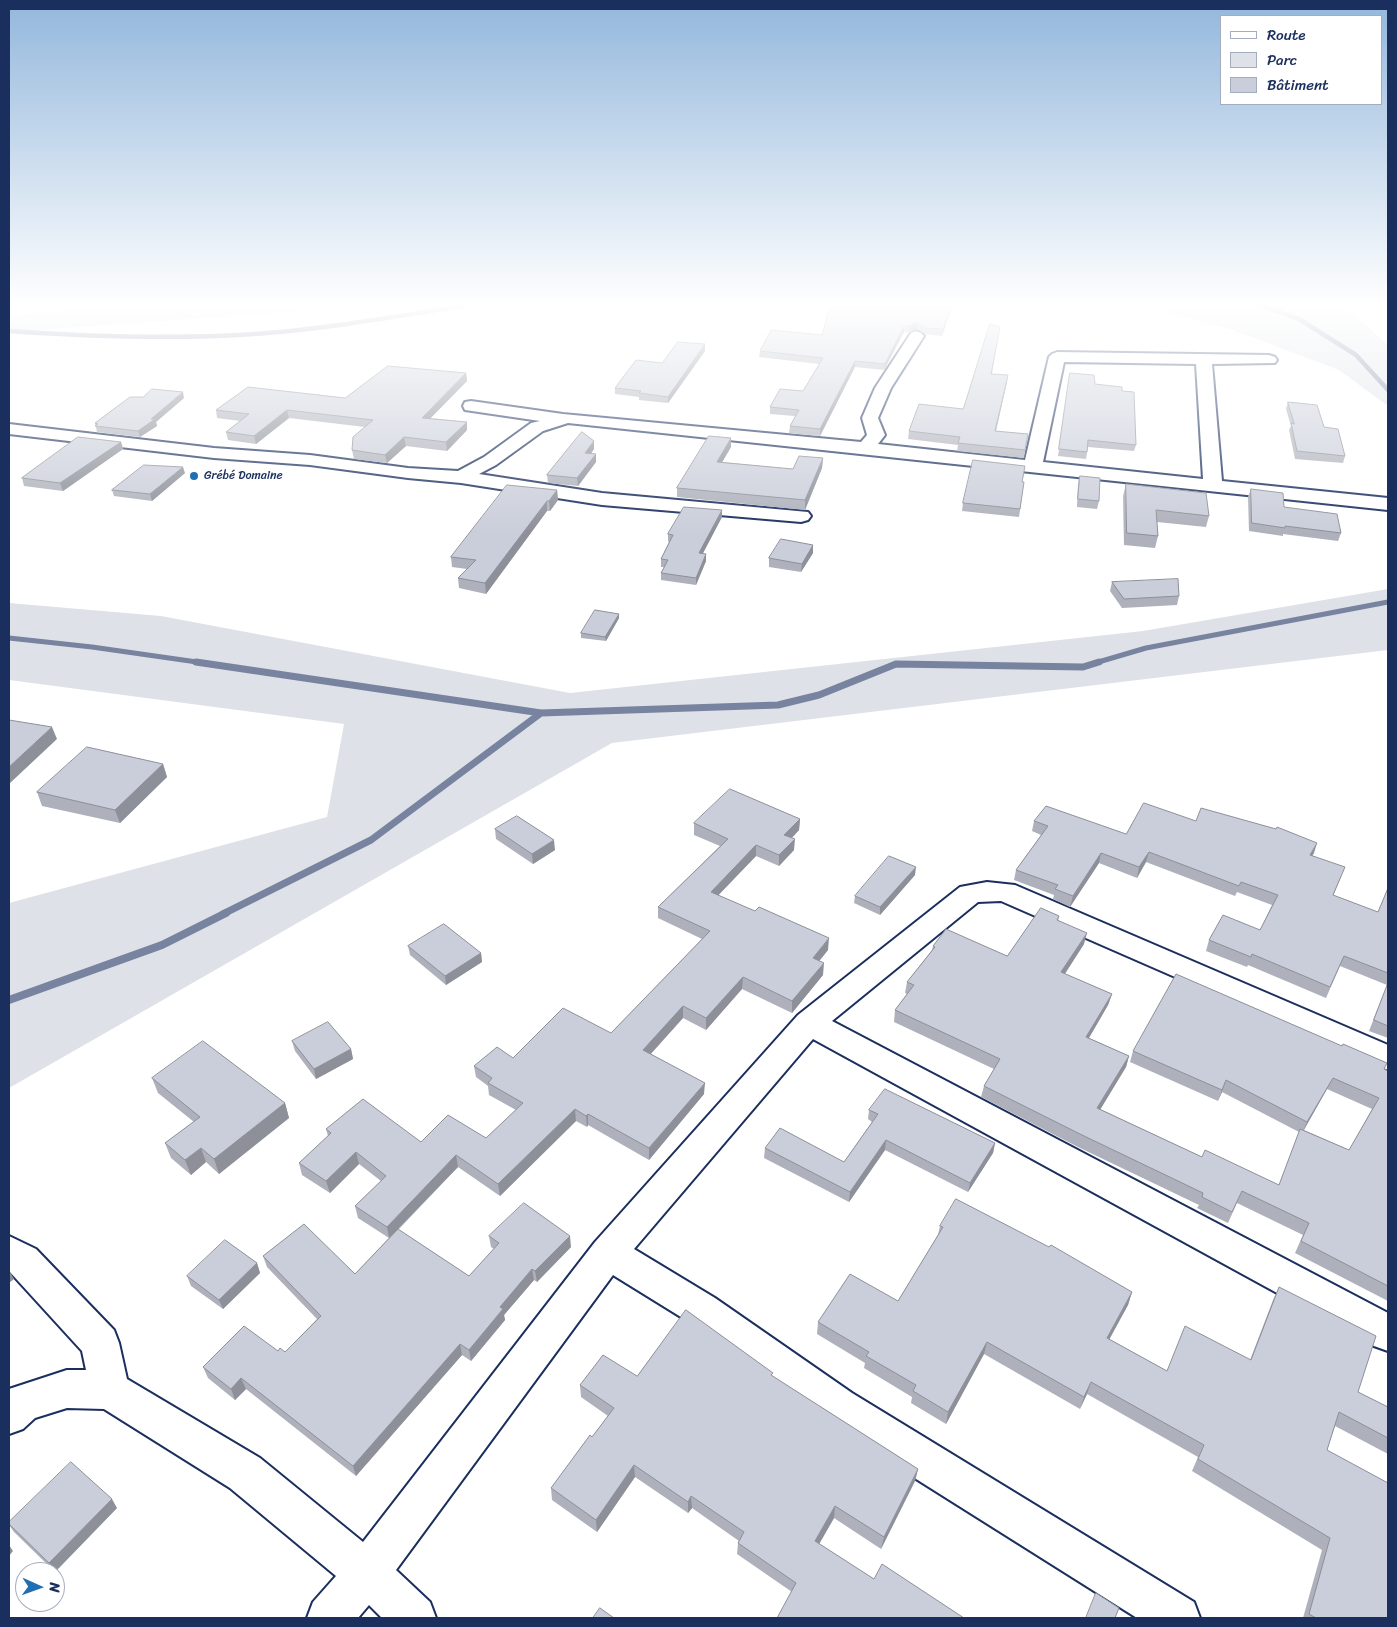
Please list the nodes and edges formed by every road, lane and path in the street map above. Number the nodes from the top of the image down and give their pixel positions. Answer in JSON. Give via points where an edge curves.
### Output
{"nodes":[{"id":1,"x":887,"y":382,"type":"edge"},
{"id":2,"x":1052,"y":382,"type":"edge"},
{"id":3,"x":1206,"y":382,"type":"edge"},
{"id":4,"x":471,"y":406,"type":"dead end"},
{"id":5,"x":567,"y":418,"type":"junction"},
{"id":6,"x":9,"y":429,"type":"edge"},
{"id":7,"x":866,"y":448,"type":"junction"},
{"id":8,"x":1033,"y":466,"type":"junction"},
{"id":9,"x":461,"y":477,"type":"junction"},
{"id":10,"x":1213,"y":485,"type":"junction"},
{"id":11,"x":1388,"y":504,"type":"edge"},
{"id":12,"x":801,"y":516,"type":"dead end"},
{"id":13,"x":809,"y":1023,"type":"junction"},
{"id":14,"x":1388,"y":1058,"type":"edge"},
{"id":15,"x":9,"y":1252,"type":"edge"},
{"id":16,"x":608,"y":1253,"type":"junction"},
{"id":17,"x":1388,"y":1333,"type":"edge"},
{"id":18,"x":109,"y":1390,"type":"junction"},
{"id":19,"x":9,"y":1415,"type":"edge"},
{"id":20,"x":367,"y":1572,"type":"junction"},
{"id":21,"x":329,"y":1618,"type":"edge"},
{"id":22,"x":414,"y":1618,"type":"edge"},
{"id":23,"x":1178,"y":1618,"type":"edge"}],
"edges":[{"from":1,"to":7,"type":"street","via":[[870,418],[876,435]]},
{"from":2,"to":8,"type":"street"},
{"from":3,"to":10,"type":"street"},
{"from":4,"to":5,"type":"street"},
{"from":5,"to":7,"type":"street"},
{"from":5,"to":9,"type":"street","via":[[537,427],[490,461]]},
{"from":6,"to":9,"type":"street"},
{"from":7,"to":8,"type":"street"},
{"from":8,"to":10,"type":"street"},
{"from":9,"to":12,"type":"street","via":[[602,499]]},
{"from":10,"to":11,"type":"street"},
{"from":13,"to":14,"type":"street","via":[[970,894],[1004,892]]},
{"from":13,"to":16,"type":"street"},
{"from":13,"to":17,"type":"street"},
{"from":15,"to":18,"type":"street","via":[[23,1260],[100,1343]]},
{"from":16,"to":20,"type":"street"},
{"from":16,"to":23,"type":"street","via":[[702,1310],[838,1407]]},
{"from":18,"to":19,"type":"street","via":[[67,1389],[23,1404]]},
{"from":18,"to":20,"type":"street","via":[[245,1473]]},
{"from":20,"to":21,"type":"street"},
{"from":20,"to":22,"type":"street"}]}
